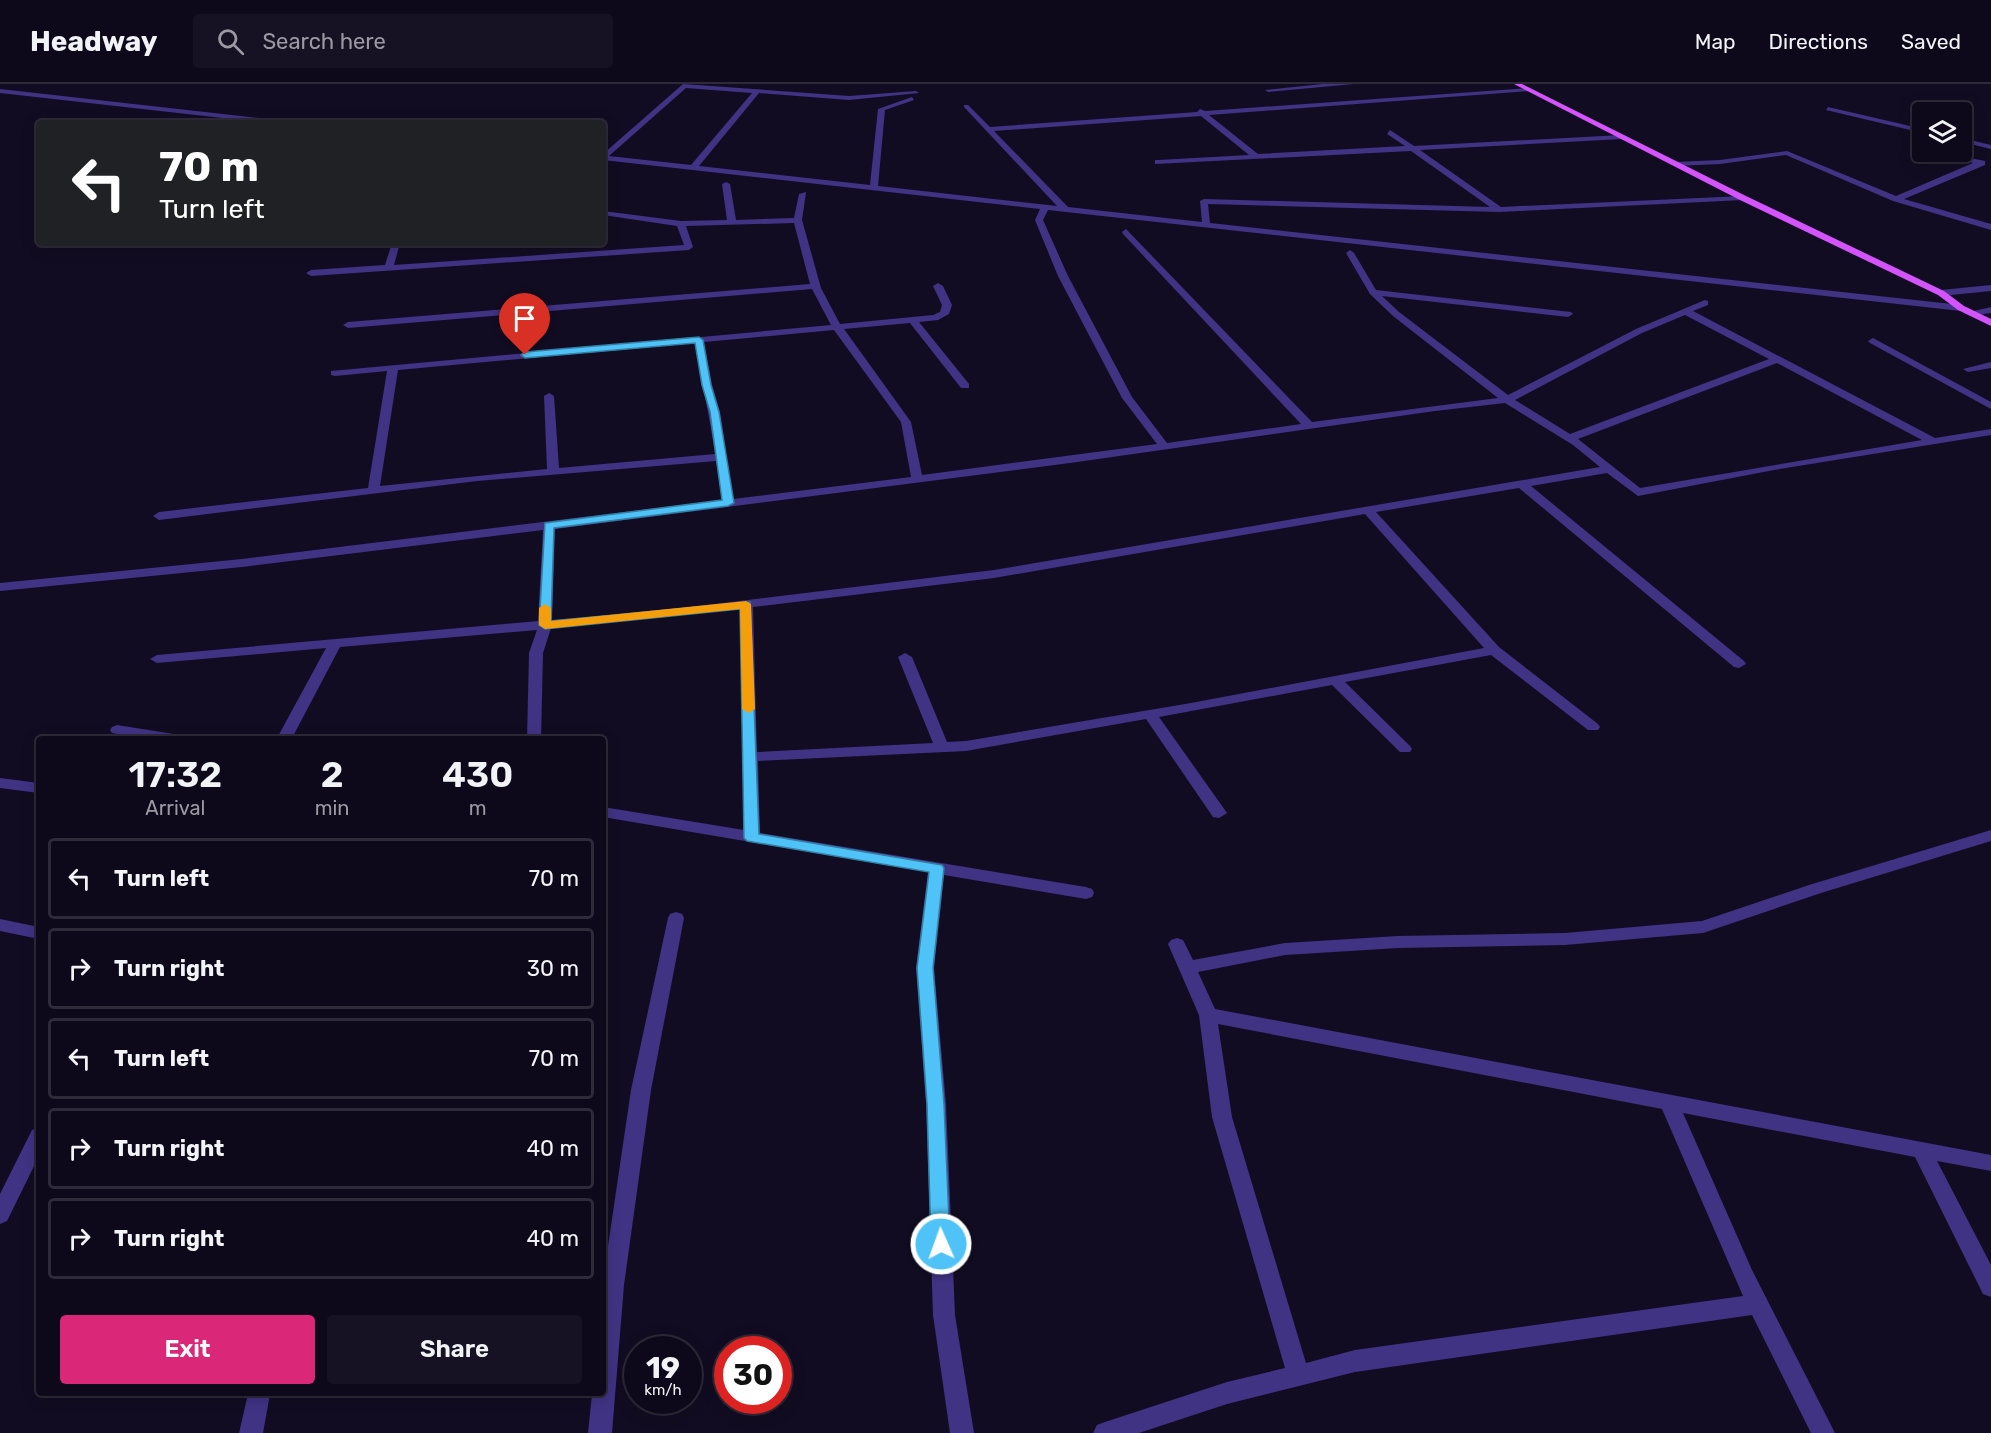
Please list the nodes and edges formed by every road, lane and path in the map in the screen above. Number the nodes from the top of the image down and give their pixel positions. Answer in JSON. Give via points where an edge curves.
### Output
{"nodes":[{"id":1,"x":905,"y":84,"type":"edge"},
{"id":2,"x":1351,"y":84,"type":"edge"},
{"id":3,"x":1517,"y":84,"type":"edge"},
{"id":4,"x":685,"y":85,"type":"edge"},
{"id":5,"x":1268,"y":90,"type":"dead end"},
{"id":6,"x":1529,"y":90,"type":"junction"},
{"id":7,"x":0,"y":91,"type":"edge"},
{"id":8,"x":757,"y":91,"type":"junction"},
{"id":9,"x":916,"y":93,"type":"junction"},
{"id":10,"x":966,"y":106,"type":"dead end"},
{"id":11,"x":1192,"y":106,"type":"dead end"},
{"id":12,"x":1828,"y":109,"type":"dead end"},
{"id":13,"x":1203,"y":113,"type":"junction"},
{"id":14,"x":259,"y":120,"type":"edge"},
{"id":15,"x":1912,"y":128,"type":"edge"},
{"id":16,"x":988,"y":129,"type":"junction"},
{"id":17,"x":1390,"y":132,"type":"dead end"},
{"id":18,"x":1622,"y":137,"type":"junction"},
{"id":19,"x":1972,"y":142,"type":"edge"},
{"id":20,"x":1991,"y":147,"type":"edge"},
{"id":21,"x":1414,"y":149,"type":"junction"},
{"id":22,"x":606,"y":155,"type":"edge"},
{"id":23,"x":1255,"y":156,"type":"junction"},
{"id":24,"x":606,"y":158,"type":"edge"},
{"id":25,"x":1972,"y":161,"type":"edge"},
{"id":26,"x":1158,"y":162,"type":"dead end"},
{"id":27,"x":1981,"y":163,"type":"junction"},
{"id":28,"x":1675,"y":164,"type":"junction"},
{"id":29,"x":1991,"y":165,"type":"edge"},
{"id":30,"x":693,"y":168,"type":"junction"},
{"id":31,"x":726,"y":184,"type":"dead end"},
{"id":32,"x":874,"y":188,"type":"junction"},
{"id":33,"x":803,"y":194,"type":"dead end"},
{"id":34,"x":1743,"y":198,"type":"junction"},
{"id":35,"x":1896,"y":199,"type":"junction"},
{"id":36,"x":1045,"y":207,"type":"junction"},
{"id":37,"x":1065,"y":209,"type":"junction"},
{"id":38,"x":1499,"y":210,"type":"junction"},
{"id":39,"x":606,"y":213,"type":"edge"},
{"id":40,"x":798,"y":220,"type":"junction"},
{"id":41,"x":732,"y":223,"type":"junction"},
{"id":42,"x":681,"y":224,"type":"junction"},
{"id":43,"x":1206,"y":225,"type":"junction"},
{"id":44,"x":1991,"y":227,"type":"edge"},
{"id":45,"x":1126,"y":232,"type":"dead end"},
{"id":46,"x":395,"y":246,"type":"edge"},
{"id":47,"x":1350,"y":253,"type":"dead end"},
{"id":48,"x":389,"y":267,"type":"junction"},
{"id":49,"x":312,"y":273,"type":"dead end"},
{"id":50,"x":816,"y":286,"type":"junction"},
{"id":51,"x":938,"y":286,"type":"dead end"},
{"id":52,"x":1991,"y":288,"type":"edge"},
{"id":53,"x":1372,"y":292,"type":"junction"},
{"id":54,"x":1941,"y":293,"type":"junction"},
{"id":55,"x":1705,"y":303,"type":"dead end"},
{"id":56,"x":1991,"y":310,"type":"edge"},
{"id":57,"x":1685,"y":311,"type":"junction"},
{"id":58,"x":1965,"y":311,"type":"junction"},
{"id":59,"x":1568,"y":314,"type":"dead end"},
{"id":60,"x":913,"y":321,"type":"junction"},
{"id":61,"x":1989,"y":322,"type":"edge"},
{"id":62,"x":348,"y":325,"type":"dead end"},
{"id":63,"x":837,"y":327,"type":"junction"},
{"id":64,"x":699,"y":340,"type":"junction"},
{"id":65,"x":1873,"y":341,"type":"dead end"},
{"id":66,"x":1777,"y":360,"type":"junction"},
{"id":67,"x":1991,"y":365,"type":"edge"},
{"id":68,"x":393,"y":368,"type":"junction"},
{"id":69,"x":1968,"y":369,"type":"dead end"},
{"id":70,"x":335,"y":373,"type":"dead end"},
{"id":71,"x":965,"y":386,"type":"dead end"},
{"id":72,"x":549,"y":396,"type":"dead end"},
{"id":73,"x":1507,"y":400,"type":"junction"},
{"id":74,"x":1991,"y":406,"type":"edge"},
{"id":75,"x":1309,"y":426,"type":"junction"},
{"id":76,"x":1991,"y":432,"type":"edge"},
{"id":77,"x":1569,"y":438,"type":"junction"},
{"id":78,"x":1931,"y":440,"type":"junction"},
{"id":79,"x":1166,"y":447,"type":"junction"},
{"id":80,"x":721,"y":457,"type":"junction"},
{"id":81,"x":1610,"y":469,"type":"junction"},
{"id":82,"x":553,"y":471,"type":"junction"},
{"id":83,"x":917,"y":479,"type":"junction"},
{"id":84,"x":1521,"y":484,"type":"junction"},
{"id":85,"x":373,"y":490,"type":"junction"},
{"id":86,"x":728,"y":503,"type":"junction"},
{"id":87,"x":1368,"y":511,"type":"junction"},
{"id":88,"x":159,"y":516,"type":"dead end"},
{"id":89,"x":549,"y":526,"type":"junction"},
{"id":90,"x":0,"y":587,"type":"edge"},
{"id":91,"x":746,"y":604,"type":"junction"},
{"id":92,"x":545,"y":625,"type":"junction"},
{"id":93,"x":335,"y":644,"type":"junction"},
{"id":94,"x":1494,"y":650,"type":"junction"},
{"id":95,"x":905,"y":657,"type":"dead end"},
{"id":96,"x":157,"y":659,"type":"dead end"},
{"id":97,"x":1738,"y":664,"type":"dead end"},
{"id":98,"x":1336,"y":681,"type":"junction"},
{"id":99,"x":1150,"y":715,"type":"junction"},
{"id":100,"x":1593,"y":727,"type":"dead end"},
{"id":101,"x":117,"y":730,"type":"dead end"},
{"id":102,"x":155,"y":736,"type":"edge"},
{"id":103,"x":285,"y":736,"type":"edge"},
{"id":104,"x":534,"y":736,"type":"edge"},
{"id":105,"x":942,"y":747,"type":"junction"},
{"id":106,"x":1405,"y":749,"type":"dead end"},
{"id":107,"x":749,"y":757,"type":"junction"},
{"id":108,"x":0,"y":783,"type":"edge"},
{"id":109,"x":36,"y":788,"type":"edge"},
{"id":110,"x":606,"y":813,"type":"edge"},
{"id":111,"x":1219,"y":813,"type":"dead end"},
{"id":112,"x":1991,"y":835,"type":"edge"},
{"id":113,"x":752,"y":838,"type":"junction"},
{"id":114,"x":937,"y":868,"type":"junction"},
{"id":115,"x":1086,"y":893,"type":"dead end"},
{"id":116,"x":676,"y":918,"type":"dead end"},
{"id":117,"x":0,"y":925,"type":"edge"},
{"id":118,"x":36,"y":932,"type":"edge"},
{"id":119,"x":1177,"y":944,"type":"dead end"},
{"id":120,"x":1187,"y":968,"type":"junction"},
{"id":121,"x":1208,"y":1015,"type":"junction"},
{"id":122,"x":1669,"y":1103,"type":"junction"},
{"id":123,"x":36,"y":1142,"type":"edge"},
{"id":124,"x":1922,"y":1150,"type":"junction"},
{"id":125,"x":1991,"y":1164,"type":"edge"},
{"id":126,"x":0,"y":1215,"type":"edge"},
{"id":127,"x":1991,"y":1287,"type":"edge"},
{"id":128,"x":1758,"y":1304,"type":"junction"},
{"id":129,"x":606,"y":1365,"type":"edge"},
{"id":130,"x":1298,"y":1374,"type":"junction"},
{"id":131,"x":259,"y":1396,"type":"edge"},
{"id":132,"x":603,"y":1396,"type":"edge"},
{"id":133,"x":251,"y":1433,"type":"edge"},
{"id":134,"x":600,"y":1433,"type":"edge"},
{"id":135,"x":962,"y":1433,"type":"edge"},
{"id":136,"x":1105,"y":1433,"type":"edge"},
{"id":137,"x":1823,"y":1433,"type":"edge"}],
"edges":[{"from":1,"to":9,"type":"street"},
{"from":2,"to":5,"type":"street"},
{"from":3,"to":6,"type":"main road"},
{"from":4,"to":8,"type":"street"},
{"from":4,"to":22,"type":"street"},
{"from":6,"to":13,"type":"street"},
{"from":6,"to":18,"type":"main road"},
{"from":7,"to":14,"type":"street"},
{"from":8,"to":9,"type":"street","via":[[849,98]]},
{"from":8,"to":30,"type":"street"},
{"from":9,"to":32,"type":"street","via":[[921,96],[882,109]]},
{"from":10,"to":16,"type":"street"},
{"from":11,"to":13,"type":"street"},
{"from":12,"to":15,"type":"street"},
{"from":13,"to":16,"type":"street"},
{"from":13,"to":23,"type":"street"},
{"from":16,"to":37,"type":"street"},
{"from":17,"to":21,"type":"street"},
{"from":18,"to":21,"type":"street"},
{"from":18,"to":28,"type":"main road"},
{"from":19,"to":20,"type":"street"},
{"from":21,"to":23,"type":"street"},
{"from":21,"to":38,"type":"street"},
{"from":23,"to":26,"type":"street"},
{"from":24,"to":30,"type":"street"},
{"from":25,"to":27,"type":"street"},
{"from":27,"to":29,"type":"street"},
{"from":27,"to":35,"type":"street"},
{"from":28,"to":34,"type":"main road"},
{"from":28,"to":35,"type":"street","via":[[1787,153]]},
{"from":30,"to":32,"type":"street"},
{"from":31,"to":41,"type":"street"},
{"from":32,"to":36,"type":"street"},
{"from":33,"to":40,"type":"street"},
{"from":34,"to":38,"type":"street"},
{"from":34,"to":54,"type":"main road"},
{"from":35,"to":44,"type":"street"},
{"from":36,"to":37,"type":"street"},
{"from":36,"to":79,"type":"street","via":[[1039,220],[1063,276],[1127,398]]},
{"from":37,"to":43,"type":"street"},
{"from":38,"to":43,"type":"street","via":[[1204,201]]},
{"from":39,"to":42,"type":"street"},
{"from":40,"to":41,"type":"street"},
{"from":40,"to":50,"type":"street"},
{"from":41,"to":42,"type":"street"},
{"from":42,"to":48,"type":"street","via":[[689,247]]},
{"from":43,"to":58,"type":"street"},
{"from":45,"to":75,"type":"street"},
{"from":46,"to":48,"type":"street"},
{"from":47,"to":53,"type":"street"},
{"from":48,"to":49,"type":"street"},
{"from":50,"to":62,"type":"street"},
{"from":50,"to":63,"type":"street"},
{"from":51,"to":60,"type":"street","via":[[947,305],[944,314]]},
{"from":52,"to":54,"type":"street"},
{"from":53,"to":59,"type":"street"},
{"from":53,"to":73,"type":"street"},
{"from":54,"to":58,"type":"main road"},
{"from":55,"to":57,"type":"street"},
{"from":56,"to":58,"type":"street"},
{"from":57,"to":66,"type":"street"},
{"from":57,"to":73,"type":"street"},
{"from":58,"to":61,"type":"main road"},
{"from":60,"to":63,"type":"street"},
{"from":60,"to":71,"type":"street"},
{"from":63,"to":64,"type":"street"},
{"from":63,"to":83,"type":"street","via":[[906,422]]},
{"from":64,"to":68,"type":"street"},
{"from":64,"to":80,"type":"street"},
{"from":65,"to":74,"type":"street"},
{"from":66,"to":77,"type":"street"},
{"from":66,"to":78,"type":"street"},
{"from":67,"to":69,"type":"street"},
{"from":68,"to":70,"type":"street"},
{"from":68,"to":85,"type":"street"},
{"from":72,"to":82,"type":"street"},
{"from":73,"to":75,"type":"street"},
{"from":73,"to":77,"type":"street"},
{"from":75,"to":79,"type":"street"},
{"from":76,"to":78,"type":"street"},
{"from":77,"to":81,"type":"street"},
{"from":78,"to":81,"type":"street","via":[[1638,492]]},
{"from":79,"to":83,"type":"street"},
{"from":80,"to":82,"type":"street"},
{"from":80,"to":86,"type":"street"},
{"from":81,"to":84,"type":"street"},
{"from":82,"to":85,"type":"street"},
{"from":83,"to":86,"type":"street"},
{"from":84,"to":87,"type":"street"},
{"from":84,"to":97,"type":"street"},
{"from":85,"to":88,"type":"street"},
{"from":86,"to":89,"type":"street"},
{"from":87,"to":91,"type":"street","via":[[994,574]]},
{"from":87,"to":94,"type":"street"},
{"from":89,"to":90,"type":"street"},
{"from":89,"to":92,"type":"street"},
{"from":91,"to":92,"type":"street"},
{"from":91,"to":107,"type":"street"},
{"from":92,"to":93,"type":"street"},
{"from":92,"to":104,"type":"street","via":[[536,653]]},
{"from":93,"to":96,"type":"street"},
{"from":93,"to":103,"type":"street"},
{"from":94,"to":98,"type":"street"},
{"from":94,"to":100,"type":"street"},
{"from":95,"to":105,"type":"street"},
{"from":98,"to":99,"type":"street"},
{"from":98,"to":106,"type":"street"},
{"from":99,"to":105,"type":"street"},
{"from":99,"to":111,"type":"street"},
{"from":101,"to":102,"type":"street"},
{"from":105,"to":107,"type":"street"},
{"from":107,"to":113,"type":"street"},
{"from":108,"to":109,"type":"street"},
{"from":110,"to":113,"type":"street"},
{"from":112,"to":120,"type":"street","via":[[1703,927],[1565,939],[1398,942],[1285,950]]},
{"from":113,"to":114,"type":"street"},
{"from":114,"to":115,"type":"street"},
{"from":114,"to":135,"type":"street","via":[[925,968],[936,1104],[944,1315]]},
{"from":116,"to":129,"type":"street","via":[[641,1090],[613,1285]]},
{"from":117,"to":118,"type":"street"},
{"from":119,"to":120,"type":"street"},
{"from":120,"to":121,"type":"street"},
{"from":121,"to":122,"type":"street"},
{"from":121,"to":130,"type":"street","via":[[1222,1117]]},
{"from":122,"to":124,"type":"street"},
{"from":122,"to":128,"type":"street"},
{"from":123,"to":126,"type":"street"},
{"from":124,"to":125,"type":"street"},
{"from":124,"to":127,"type":"street"},
{"from":128,"to":130,"type":"street","via":[[1355,1361]]},
{"from":128,"to":137,"type":"street"},
{"from":130,"to":136,"type":"street"},
{"from":131,"to":133,"type":"street"},
{"from":132,"to":134,"type":"street"}]}
